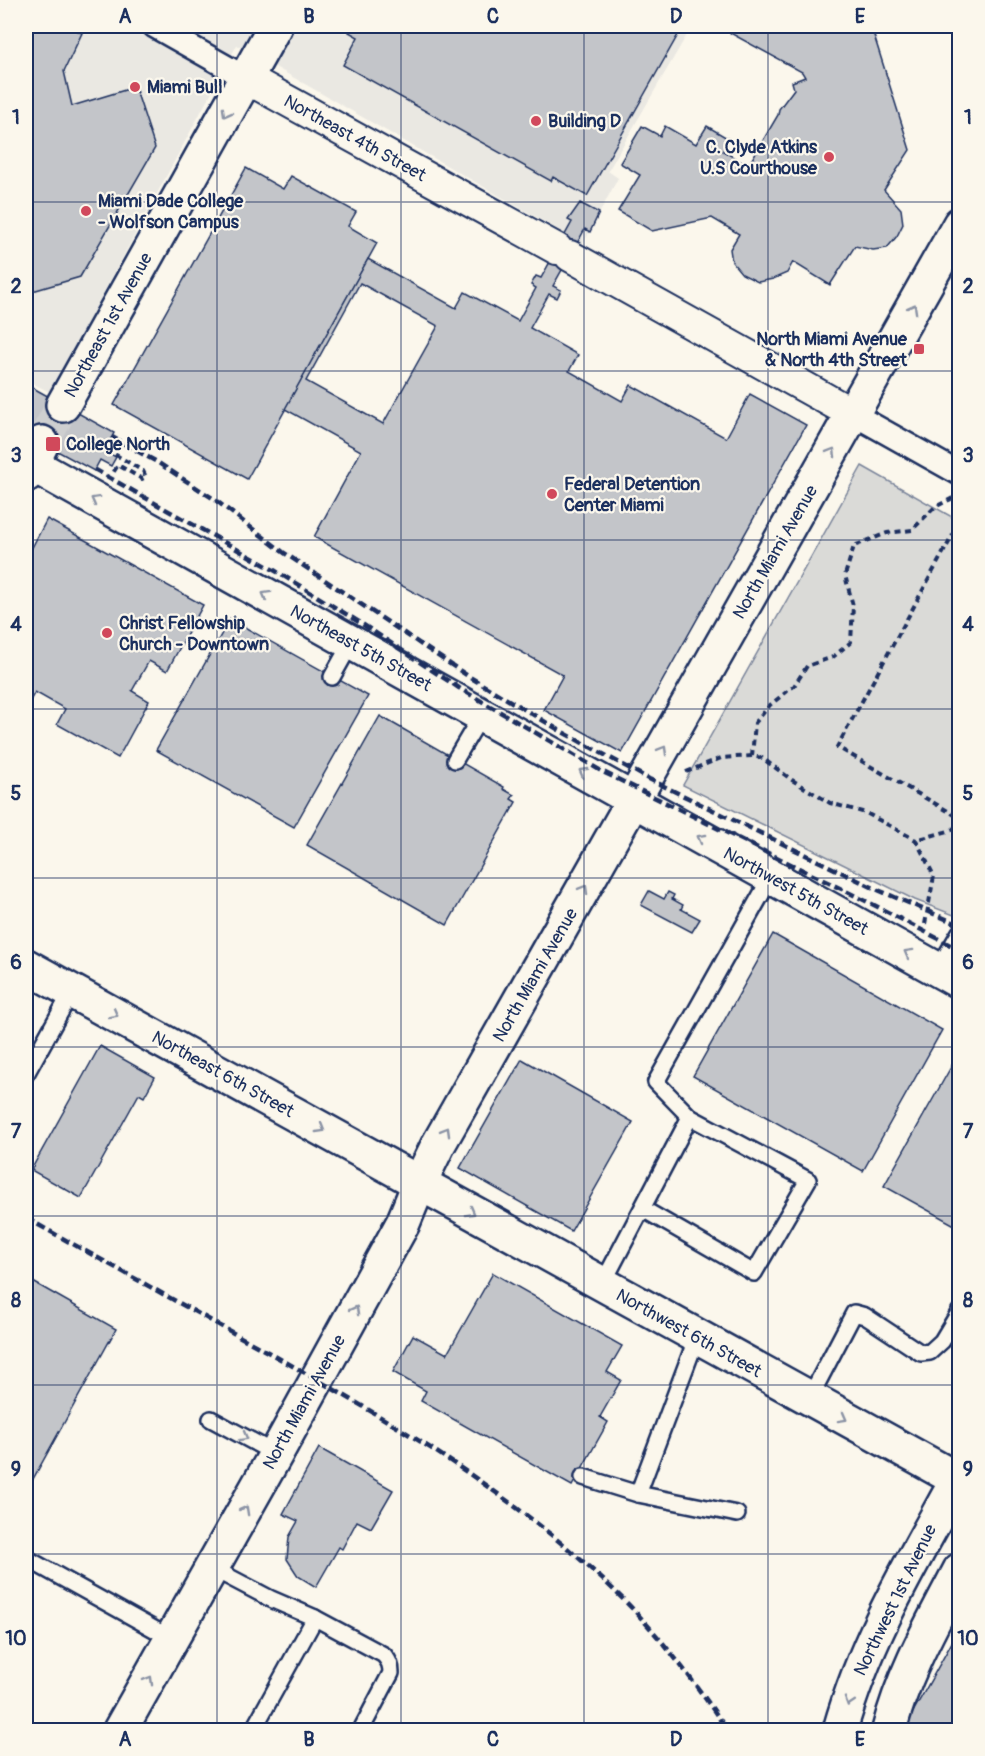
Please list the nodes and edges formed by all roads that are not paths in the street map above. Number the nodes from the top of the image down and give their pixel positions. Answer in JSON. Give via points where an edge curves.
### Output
{"nodes":[{"id":1,"x":154,"y":26,"type":"edge"},
{"id":2,"x":275,"y":26,"type":"edge"},
{"id":3,"x":246,"y":78,"type":"junction"},
{"id":4,"x":960,"y":224,"type":"edge"},
{"id":5,"x":63,"y":405,"type":"tunnel mouth"},
{"id":6,"x":853,"y":414,"type":"junction"},
{"id":7,"x":31,"y":461,"type":"edge"},
{"id":8,"x":960,"y":474,"type":"edge"},
{"id":9,"x":351,"y":643,"type":"junction"},
{"id":10,"x":332,"y":676,"type":"dead end"},
{"id":11,"x":481,"y":716,"type":"junction"},
{"id":12,"x":455,"y":760,"type":"dead end"},
{"id":13,"x":634,"y":800,"type":"junction"},
{"id":14,"x":771,"y":877,"type":"junction"},
{"id":15,"x":960,"y":932,"type":"edge"},
{"id":16,"x":26,"y":966,"type":"edge"},
{"id":17,"x":949,"y":976,"type":"edge"},
{"id":18,"x":72,"y":991,"type":"junction"},
{"id":19,"x":26,"y":1074,"type":"edge"},
{"id":20,"x":690,"y":1117,"type":"junction"},
{"id":21,"x":419,"y":1184,"type":"junction"},
{"id":22,"x":643,"y":1209,"type":"junction"},
{"id":23,"x":603,"y":1284,"type":"junction"},
{"id":24,"x":960,"y":1311,"type":"edge"},
{"id":25,"x":697,"y":1337,"type":"junction"},
{"id":26,"x":809,"y":1399,"type":"junction"},
{"id":27,"x":211,"y":1419,"type":"dead end"},
{"id":28,"x":276,"y":1454,"type":"junction"},
{"id":29,"x":583,"y":1477,"type":"dead end"},
{"id":30,"x":959,"y":1479,"type":"edge"},
{"id":31,"x":638,"y":1494,"type":"junction"},
{"id":32,"x":736,"y":1514,"type":"dead end"},
{"id":33,"x":26,"y":1558,"type":"edge"},
{"id":34,"x":212,"y":1568,"type":"junction"},
{"id":35,"x":960,"y":1570,"type":"edge"},
{"id":36,"x":315,"y":1618,"type":"junction"},
{"id":37,"x":172,"y":1639,"type":"junction"},
{"id":38,"x":120,"y":1731,"type":"edge"},
{"id":39,"x":253,"y":1731,"type":"edge"},
{"id":40,"x":361,"y":1731,"type":"edge"},
{"id":41,"x":840,"y":1731,"type":"edge"},
{"id":42,"x":889,"y":1731,"type":"edge"}],
"edges":[{"from":1,"to":3,"type":"street","name":"Northeast 4th Street"},
{"from":2,"to":3,"type":"main road","name":"Northeast 1st Avenue"},
{"from":3,"to":5,"type":"main road","name":"Northeast 1st Avenue","one_way":true},
{"from":3,"to":6,"type":"street","name":"Northeast 4th Street"},
{"from":6,"to":4,"type":"main road","name":"North Miami Avenue","one_way":true},
{"from":6,"to":8,"type":"street"},
{"from":13,"to":6,"type":"main road","name":"North Miami Avenue","one_way":true},
{"from":9,"to":7,"type":"main road","name":"Northeast 5th Street","one_way":true},
{"from":9,"to":10,"type":"lane"},
{"from":9,"to":11,"type":"main road","name":"Northeast 5th Street"},
{"from":11,"to":12,"type":"lane"},
{"from":13,"to":11,"type":"main road","name":"Northeast 5th Street","one_way":true},
{"from":14,"to":13,"type":"main road","name":"Northwest 5th Street","one_way":true},
{"from":21,"to":13,"type":"main road","name":"North Miami Avenue","one_way":true},
{"from":17,"to":14,"type":"main road","name":"Northwest 5th Street","one_way":true},
{"from":14,"to":20,"type":"lane","via":[[656,1082]]},
{"from":15,"to":17,"type":"lane"},
{"from":16,"to":18,"type":"main road","name":"Northeast 6th Street"},
{"from":18,"to":19,"type":"lane"},
{"from":18,"to":21,"type":"main road","name":"Northeast 6th Street","one_way":true},
{"from":20,"to":22,"type":"lane"},
{"from":20,"to":22,"type":"lane","via":[[808,1180],[754,1272]]},
{"from":21,"to":23,"type":"main road","name":"Northwest 6th Street","one_way":true},
{"from":28,"to":21,"type":"main road","name":"North Miami Avenue","one_way":true,"via":[[403,1223]]},
{"from":22,"to":23,"type":"lane"},
{"from":23,"to":25,"type":"main road","name":"Northwest 6th Street"},
{"from":24,"to":26,"type":"lane","via":[[942,1341],[930,1352],[921,1353],[865,1316],[854,1313]]},
{"from":25,"to":26,"type":"main road","name":"Northwest 6th Street"},
{"from":25,"to":31,"type":"lane"},
{"from":26,"to":30,"type":"main road","name":"Northwest 6th Street","one_way":true},
{"from":27,"to":28,"type":"lane","one_way":true},
{"from":34,"to":28,"type":"main road","name":"North Miami Avenue","one_way":true},
{"from":29,"to":31,"type":"lane"},
{"from":30,"to":41,"type":"main road","name":"Northwest 1st Avenue","one_way":true,"via":[[929,1527],[878,1627]]},
{"from":31,"to":32,"type":"lane"},
{"from":33,"to":37,"type":"lane"},
{"from":34,"to":36,"type":"lane"},
{"from":34,"to":37,"type":"main road","name":"North Miami Avenue"},
{"from":35,"to":42,"type":"main road","via":[[910,1671]]},
{"from":36,"to":39,"type":"lane"},
{"from":36,"to":40,"type":"lane","via":[[384,1655],[391,1665],[391,1673]]},
{"from":38,"to":37,"type":"main road","name":"North Miami Avenue","one_way":true}]}
